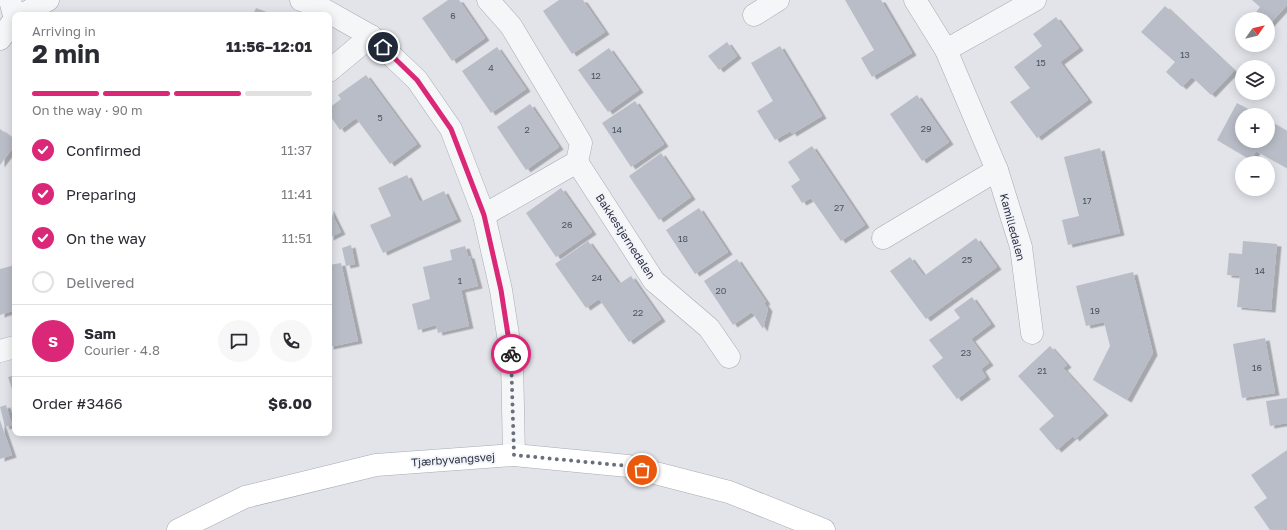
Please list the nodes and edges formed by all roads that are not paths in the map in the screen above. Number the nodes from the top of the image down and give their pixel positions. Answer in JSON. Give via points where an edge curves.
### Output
{"nodes":[{"id":1,"x":10,"y":0,"type":"edge"},
{"id":2,"x":48,"y":0,"type":"edge"},
{"id":3,"x":301,"y":0,"type":"edge"},
{"id":4,"x":488,"y":0,"type":"edge"},
{"id":5,"x":778,"y":0,"type":"edge"},
{"id":6,"x":916,"y":0,"type":"edge"},
{"id":7,"x":1035,"y":0,"type":"edge"},
{"id":8,"x":13,"y":12,"type":"edge"},
{"id":9,"x":27,"y":12,"type":"edge"},
{"id":10,"x":328,"y":12,"type":"edge"},
{"id":11,"x":332,"y":14,"type":"edge"},
{"id":12,"x":754,"y":15,"type":"dead end"},
{"id":13,"x":12,"y":23,"type":"edge"},
{"id":14,"x":371,"y":36,"type":"junction"},
{"id":15,"x":0,"y":39,"type":"edge"},
{"id":16,"x":946,"y":50,"type":"junction"},
{"id":17,"x":332,"y":68,"type":"edge"},
{"id":18,"x":577,"y":162,"type":"junction"},
{"id":19,"x":997,"y":170,"type":"junction"},
{"id":20,"x":484,"y":215,"type":"junction"},
{"id":21,"x":883,"y":238,"type":"dead end"},
{"id":22,"x":1032,"y":333,"type":"dead end"},
{"id":23,"x":12,"y":348,"type":"edge"},
{"id":24,"x":0,"y":352,"type":"edge"},
{"id":25,"x":729,"y":357,"type":"dead end"},
{"id":26,"x":514,"y":455,"type":"junction"},
{"id":27,"x":178,"y":530,"type":"edge"},
{"id":28,"x":824,"y":530,"type":"edge"}],
"edges":[{"from":1,"to":8,"type":"street"},
{"from":2,"to":9,"type":"street"},
{"from":3,"to":10,"type":"street"},
{"from":4,"to":18,"type":"street","via":[[511,26],[581,143]]},
{"from":5,"to":12,"type":"street"},
{"from":6,"to":16,"type":"street","name":"Kamilledalen"},
{"from":7,"to":16,"type":"street"},
{"from":11,"to":14,"type":"street"},
{"from":13,"to":15,"type":"street"},
{"from":14,"to":17,"type":"street"},
{"from":14,"to":20,"type":"street","via":[[417,80],[451,129]]},
{"from":16,"to":19,"type":"street","name":"Kamilledalen"},
{"from":18,"to":20,"type":"street"},
{"from":18,"to":25,"type":"street","name":"Bakkestjernedalen","via":[[654,281],[709,328]]},
{"from":19,"to":21,"type":"street"},
{"from":19,"to":22,"type":"street","name":"Kamilledalen","via":[[1021,248]]},
{"from":20,"to":26,"type":"street","via":[[501,290],[512,360]]},
{"from":23,"to":24,"type":"street"},
{"from":26,"to":27,"type":"street","name":"Tjærbyvangsvej","via":[[376,465],[245,497]]},
{"from":26,"to":28,"type":"street","name":"Tjærbyvangsvej","via":[[628,466],[729,492]]}]}
